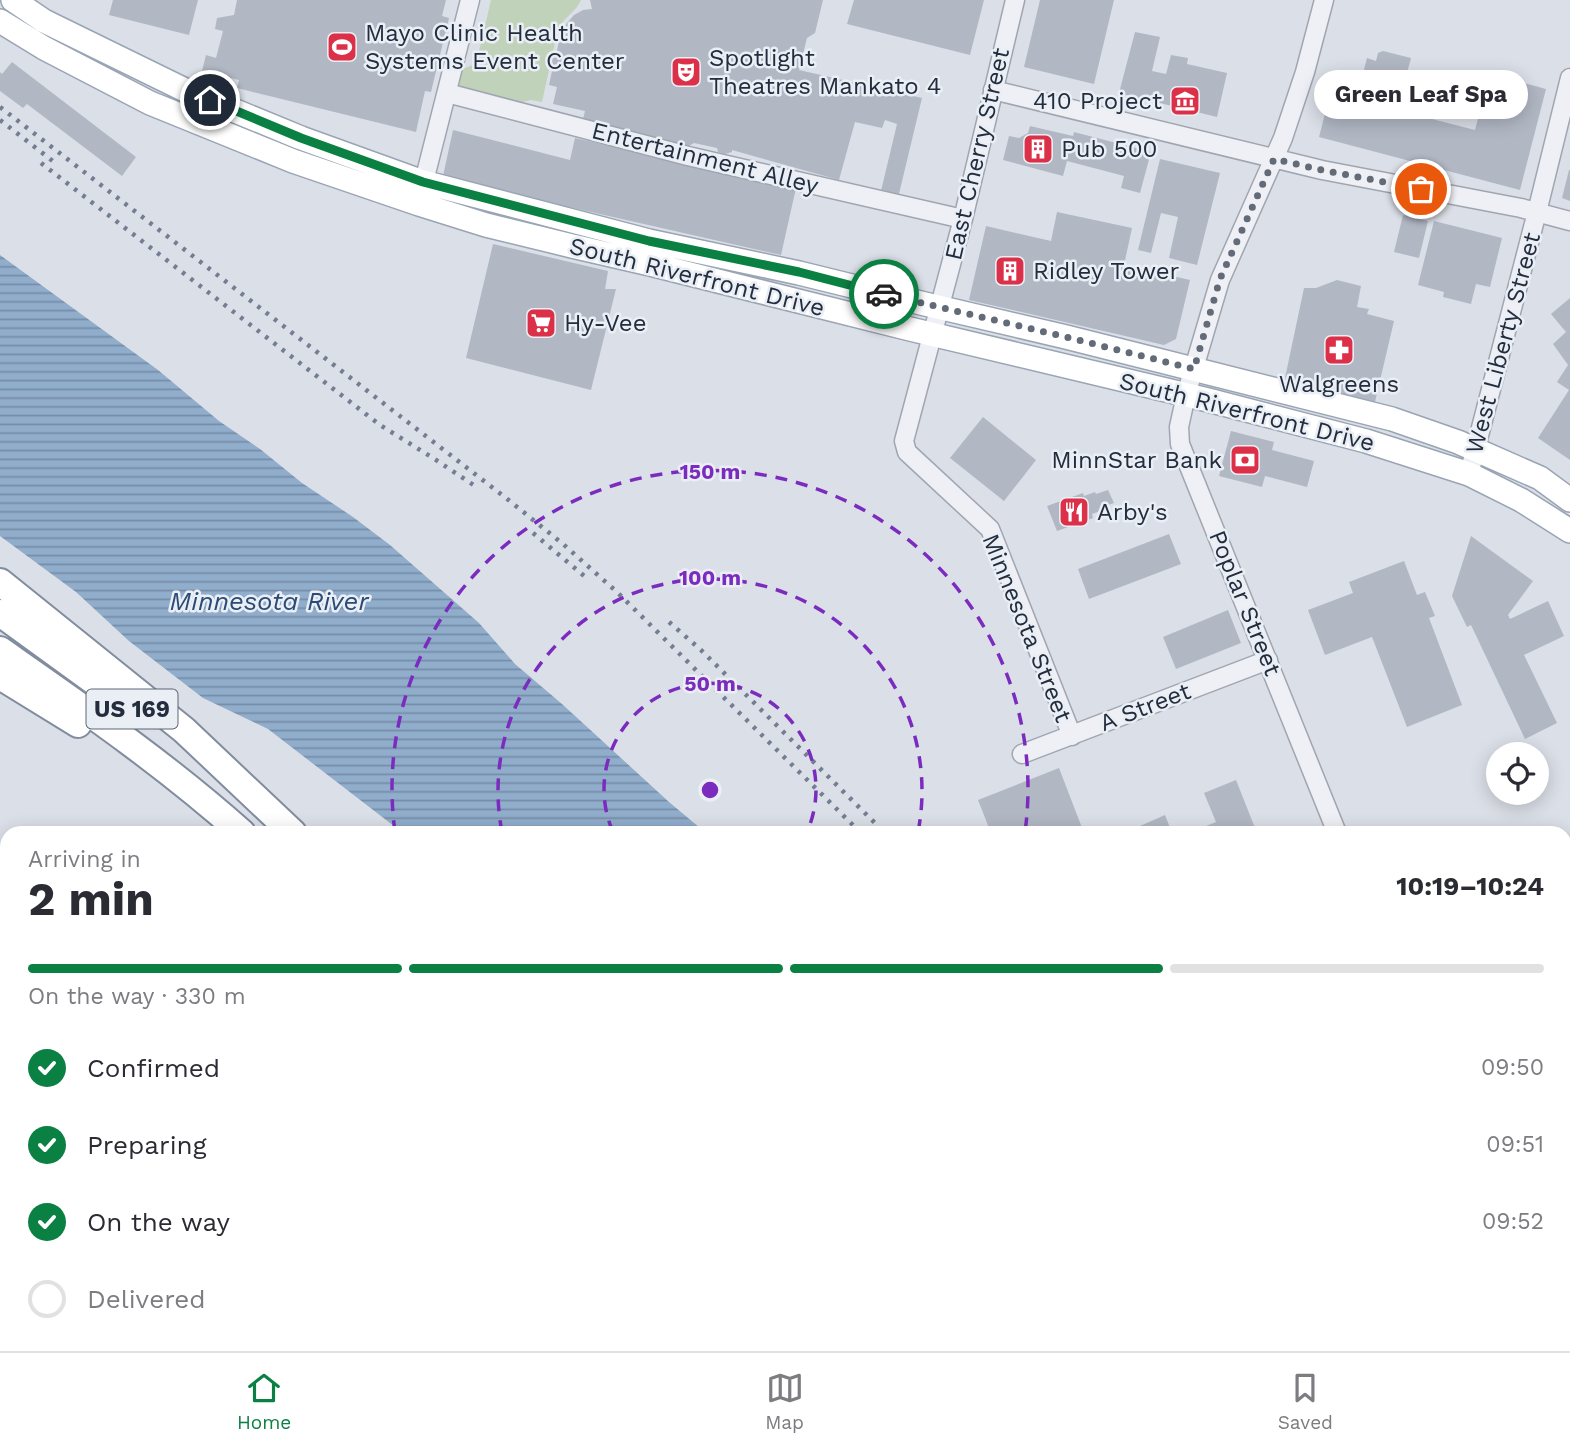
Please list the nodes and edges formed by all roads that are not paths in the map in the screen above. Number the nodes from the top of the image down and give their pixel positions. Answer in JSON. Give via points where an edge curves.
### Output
{"nodes":[{"id":1,"x":13,"y":0,"type":"edge"},
{"id":2,"x":470,"y":0,"type":"edge"},
{"id":3,"x":1015,"y":0,"type":"edge"},
{"id":4,"x":1324,"y":0,"type":"edge"},
{"id":5,"x":0,"y":21,"type":"edge"},
{"id":6,"x":1570,"y":78,"type":"edge"},
{"id":7,"x":993,"y":90,"type":"junction"},
{"id":8,"x":447,"y":93,"type":"junction"},
{"id":9,"x":1274,"y":159,"type":"junction"},
{"id":10,"x":421,"y":193,"type":"junction"},
{"id":11,"x":1538,"y":212,"type":"junction"},
{"id":12,"x":963,"y":219,"type":"junction"},
{"id":13,"x":1570,"y":221,"type":"edge"},
{"id":14,"x":940,"y":307,"type":"junction"},
{"id":15,"x":932,"y":334,"type":"junction"},
{"id":16,"x":1194,"y":369,"type":"junction"},
{"id":17,"x":1186,"y":395,"type":"junction"},
{"id":18,"x":1475,"y":449,"type":"junction"},
{"id":19,"x":1469,"y":474,"type":"junction"},
{"id":20,"x":1570,"y":500,"type":"edge"},
{"id":21,"x":1570,"y":531,"type":"edge"},
{"id":22,"x":0,"y":582,"type":"edge"},
{"id":23,"x":0,"y":613,"type":"edge"},
{"id":24,"x":0,"y":650,"type":"edge"},
{"id":25,"x":1268,"y":660,"type":"junction"},
{"id":26,"x":0,"y":676,"type":"edge"},
{"id":27,"x":1072,"y":736,"type":"junction"},
{"id":28,"x":1022,"y":754,"type":"dead end"},
{"id":29,"x":177,"y":779,"type":"junction"},
{"id":30,"x":263,"y":806,"type":"junction"},
{"id":31,"x":234,"y":826,"type":"edge"},
{"id":32,"x":285,"y":826,"type":"edge"},
{"id":33,"x":1334,"y":826,"type":"edge"}],
"edges":[{"from":1,"to":10,"type":"main road","name":"South Riverfront Drive","via":[[44,21],[187,91]]},
{"from":2,"to":8,"type":"street"},
{"from":3,"to":7,"type":"street","name":"East Cherry Street"},
{"from":4,"to":9,"type":"street","name":"Poplar Street"},
{"from":5,"to":10,"type":"main road","name":"South Riverfront Drive","via":[[150,103],[293,161]]},
{"from":6,"to":11,"type":"street","name":"West Liberty Street"},
{"from":7,"to":9,"type":"street"},
{"from":7,"to":12,"type":"street","name":"East Cherry Street"},
{"from":8,"to":10,"type":"street"},
{"from":8,"to":12,"type":"street","name":"Entertainment Alley","via":[[688,156]]},
{"from":9,"to":11,"type":"street"},
{"from":9,"to":16,"type":"street","name":"Poplar Street","via":[[1220,279]]},
{"from":10,"to":14,"type":"main road","name":"South Riverfront Drive","via":[[799,272]]},
{"from":10,"to":15,"type":"main road","name":"South Riverfront Drive","via":[[499,228]]},
{"from":11,"to":13,"type":"street"},
{"from":11,"to":18,"type":"street","name":"West Liberty Street"},
{"from":12,"to":14,"type":"street","name":"East Cherry Street"},
{"from":14,"to":15,"type":"street","name":"Minnesota Street"},
{"from":14,"to":16,"type":"main road","name":"South Riverfront Drive"},
{"from":15,"to":17,"type":"main road","name":"South Riverfront Drive"},
{"from":15,"to":27,"type":"street","name":"Minnesota Street","via":[[904,441],[907,452],[990,530]]},
{"from":16,"to":17,"type":"street","name":"Poplar Street"},
{"from":16,"to":18,"type":"main road","name":"South Riverfront Drive","via":[[1392,419]]},
{"from":17,"to":19,"type":"main road","name":"South Riverfront Drive","via":[[1366,441]]},
{"from":17,"to":25,"type":"street","name":"Poplar Street","via":[[1180,444]]},
{"from":18,"to":19,"type":"street","name":"West Liberty Street"},
{"from":18,"to":20,"type":"main road","name":"South Riverfront Drive","via":[[1540,478]]},
{"from":19,"to":21,"type":"main road","name":"South Riverfront Drive"},
{"from":22,"to":30,"type":"highway","via":[[184,730]]},
{"from":23,"to":30,"type":"highway","number":"US 169"},
{"from":24,"to":29,"type":"highway","number":"US 169"},
{"from":25,"to":27,"type":"street","name":"A Street"},
{"from":25,"to":33,"type":"street","name":"Poplar Street"},
{"from":26,"to":29,"type":"highway"},
{"from":27,"to":28,"type":"street","name":"A Street"},
{"from":29,"to":31,"type":"highway","number":"US 169"},
{"from":30,"to":32,"type":"highway","number":"US 169"}]}
